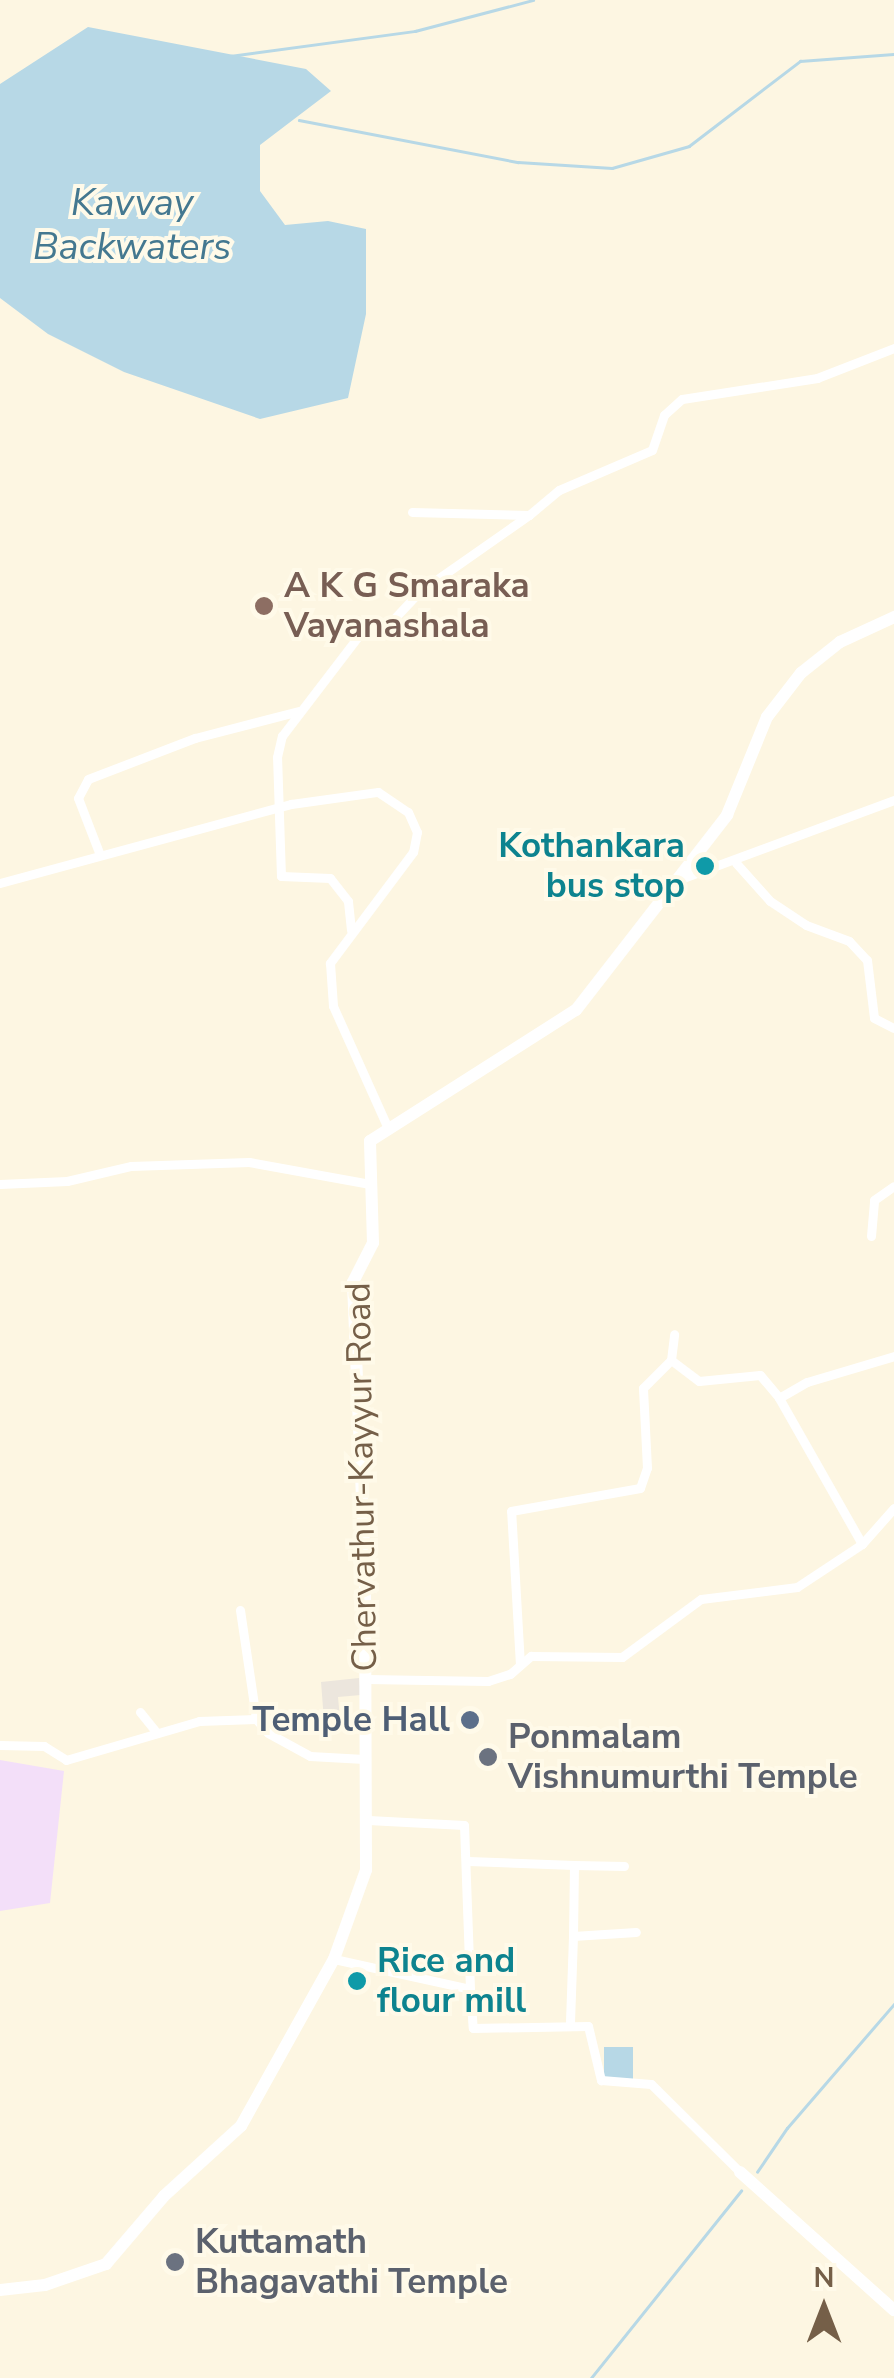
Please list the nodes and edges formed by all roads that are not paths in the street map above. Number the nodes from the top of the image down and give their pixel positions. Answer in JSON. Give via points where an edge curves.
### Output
{"nodes":[{"id":1,"x":894,"y":348,"type":"edge"},
{"id":2,"x":412,"y":512,"type":"dead end"},
{"id":3,"x":529,"y":515,"type":"junction"},
{"id":4,"x":894,"y":616,"type":"edge"},
{"id":5,"x":299,"y":711,"type":"junction"},
{"id":6,"x":894,"y":800,"type":"edge"},
{"id":7,"x":279,"y":808,"type":"junction"},
{"id":8,"x":100,"y":855,"type":"junction"},
{"id":9,"x":736,"y":863,"type":"junction"},
{"id":10,"x":682,"y":878,"type":"junction"},
{"id":11,"x":0,"y":883,"type":"edge"},
{"id":12,"x":351,"y":930,"type":"junction"},
{"id":13,"x":894,"y":1028,"type":"edge"},
{"id":14,"x":387,"y":1126,"type":"junction"},
{"id":15,"x":0,"y":1184,"type":"edge"},
{"id":16,"x":370,"y":1184,"type":"junction"},
{"id":17,"x":894,"y":1186,"type":"edge"},
{"id":18,"x":871,"y":1236,"type":"dead end"},
{"id":19,"x":674,"y":1334,"type":"dead end"},
{"id":20,"x":894,"y":1356,"type":"edge"},
{"id":21,"x":671,"y":1360,"type":"junction"},
{"id":22,"x":779,"y":1398,"type":"junction"},
{"id":23,"x":894,"y":1508,"type":"edge"},
{"id":24,"x":862,"y":1544,"type":"junction"},
{"id":25,"x":240,"y":1610,"type":"dead end"},
{"id":26,"x":520,"y":1665,"type":"junction"},
{"id":27,"x":366,"y":1679,"type":"junction"},
{"id":28,"x":140,"y":1712,"type":"dead end"},
{"id":29,"x":256,"y":1719,"type":"junction"},
{"id":30,"x":157,"y":1734,"type":"junction"},
{"id":31,"x":0,"y":1746,"type":"edge"},
{"id":32,"x":364,"y":1759,"type":"junction"},
{"id":33,"x":368,"y":1820,"type":"junction"},
{"id":34,"x":468,"y":1861,"type":"junction"},
{"id":35,"x":574,"y":1865,"type":"junction"},
{"id":36,"x":624,"y":1866,"type":"dead end"},
{"id":37,"x":636,"y":1932,"type":"dead end"},
{"id":38,"x":573,"y":1936,"type":"junction"},
{"id":39,"x":334,"y":1959,"type":"junction"},
{"id":40,"x":470,"y":1989,"type":"junction"},
{"id":41,"x":570,"y":2022,"type":"junction"},
{"id":42,"x":740,"y":2172,"type":"joint"},
{"id":43,"x":0,"y":2290,"type":"edge"},
{"id":44,"x":894,"y":2310,"type":"edge"}],
"edges":[{"from":1,"to":3,"type":"street","via":[[816,378],[682,399],[664,415],[652,450],[559,490]]},
{"from":2,"to":3,"type":"street"},
{"from":3,"to":5,"type":"street","via":[[419,592],[390,623],[366,626]]},
{"from":4,"to":10,"type":"main road","via":[[840,642],[802,673],[766,717],[727,816]]},
{"from":5,"to":7,"type":"street","via":[[276,757]]},
{"from":5,"to":8,"type":"street","via":[[195,738],[88,779],[78,798]]},
{"from":6,"to":9,"type":"street"},
{"from":7,"to":8,"type":"street"},
{"from":7,"to":12,"type":"street","via":[[281,876],[330,878],[348,902]]},
{"from":7,"to":12,"type":"street","via":[[378,792],[408,812],[417,832],[413,852]]},
{"from":8,"to":11,"type":"street"},
{"from":9,"to":10,"type":"street"},
{"from":9,"to":13,"type":"street","via":[[770,901],[858,950],[866,960],[874,1018]]},
{"from":10,"to":14,"type":"main road","via":[[576,1010]]},
{"from":12,"to":14,"type":"street","via":[[330,963],[333,1006]]},
{"from":14,"to":16,"type":"main road","name":"Chervathur-Kayyur Road","via":[[370,1140]]},
{"from":15,"to":16,"type":"street","via":[[66,1181],[130,1166],[249,1162]]},
{"from":16,"to":27,"type":"main road","name":"Chervathur-Kayyur Road","via":[[372,1243],[352,1282]]},
{"from":17,"to":18,"type":"street","via":[[874,1200]]},
{"from":19,"to":21,"type":"street"},
{"from":20,"to":22,"type":"street","via":[[807,1382]]},
{"from":21,"to":22,"type":"street","via":[[699,1381],[760,1376]]},
{"from":21,"to":26,"type":"street","via":[[643,1388],[647,1468],[640,1488],[511,1511]]},
{"from":22,"to":24,"type":"street"},
{"from":23,"to":24,"type":"street"},
{"from":24,"to":26,"type":"street","via":[[797,1587],[701,1599],[622,1658],[531,1656]]},
{"from":25,"to":29,"type":"street"},
{"from":26,"to":27,"type":"street","via":[[488,1680]]},
{"from":27,"to":32,"type":"main road","name":"Chervathur-Kayyur Road"},
{"from":28,"to":30,"type":"street"},
{"from":29,"to":30,"type":"street","via":[[200,1720]]},
{"from":29,"to":32,"type":"street","via":[[310,1756]]},
{"from":30,"to":31,"type":"street","via":[[66,1760],[44,1746]]},
{"from":32,"to":33,"type":"main road","name":"Chervathur-Kayyur Road"},
{"from":33,"to":34,"type":"street","via":[[464,1825]]},
{"from":33,"to":39,"type":"main road","name":"Chervathur-Kayyur Road","via":[[366,1870]]},
{"from":34,"to":35,"type":"street"},
{"from":34,"to":40,"type":"street"},
{"from":35,"to":36,"type":"street"},
{"from":35,"to":38,"type":"street"},
{"from":37,"to":38,"type":"street"},
{"from":38,"to":41,"type":"street"},
{"from":39,"to":40,"type":"street"},
{"from":39,"to":43,"type":"main road","name":"Chervathur-Kayyur Road","via":[[242,2126],[164,2196],[106,2264],[45,2286]]},
{"from":40,"to":41,"type":"street","via":[[473,2028]]},
{"from":41,"to":42,"type":"street","via":[[588,2026],[601,2080],[650,2084]]},
{"from":42,"to":44,"type":"main road"}]}
